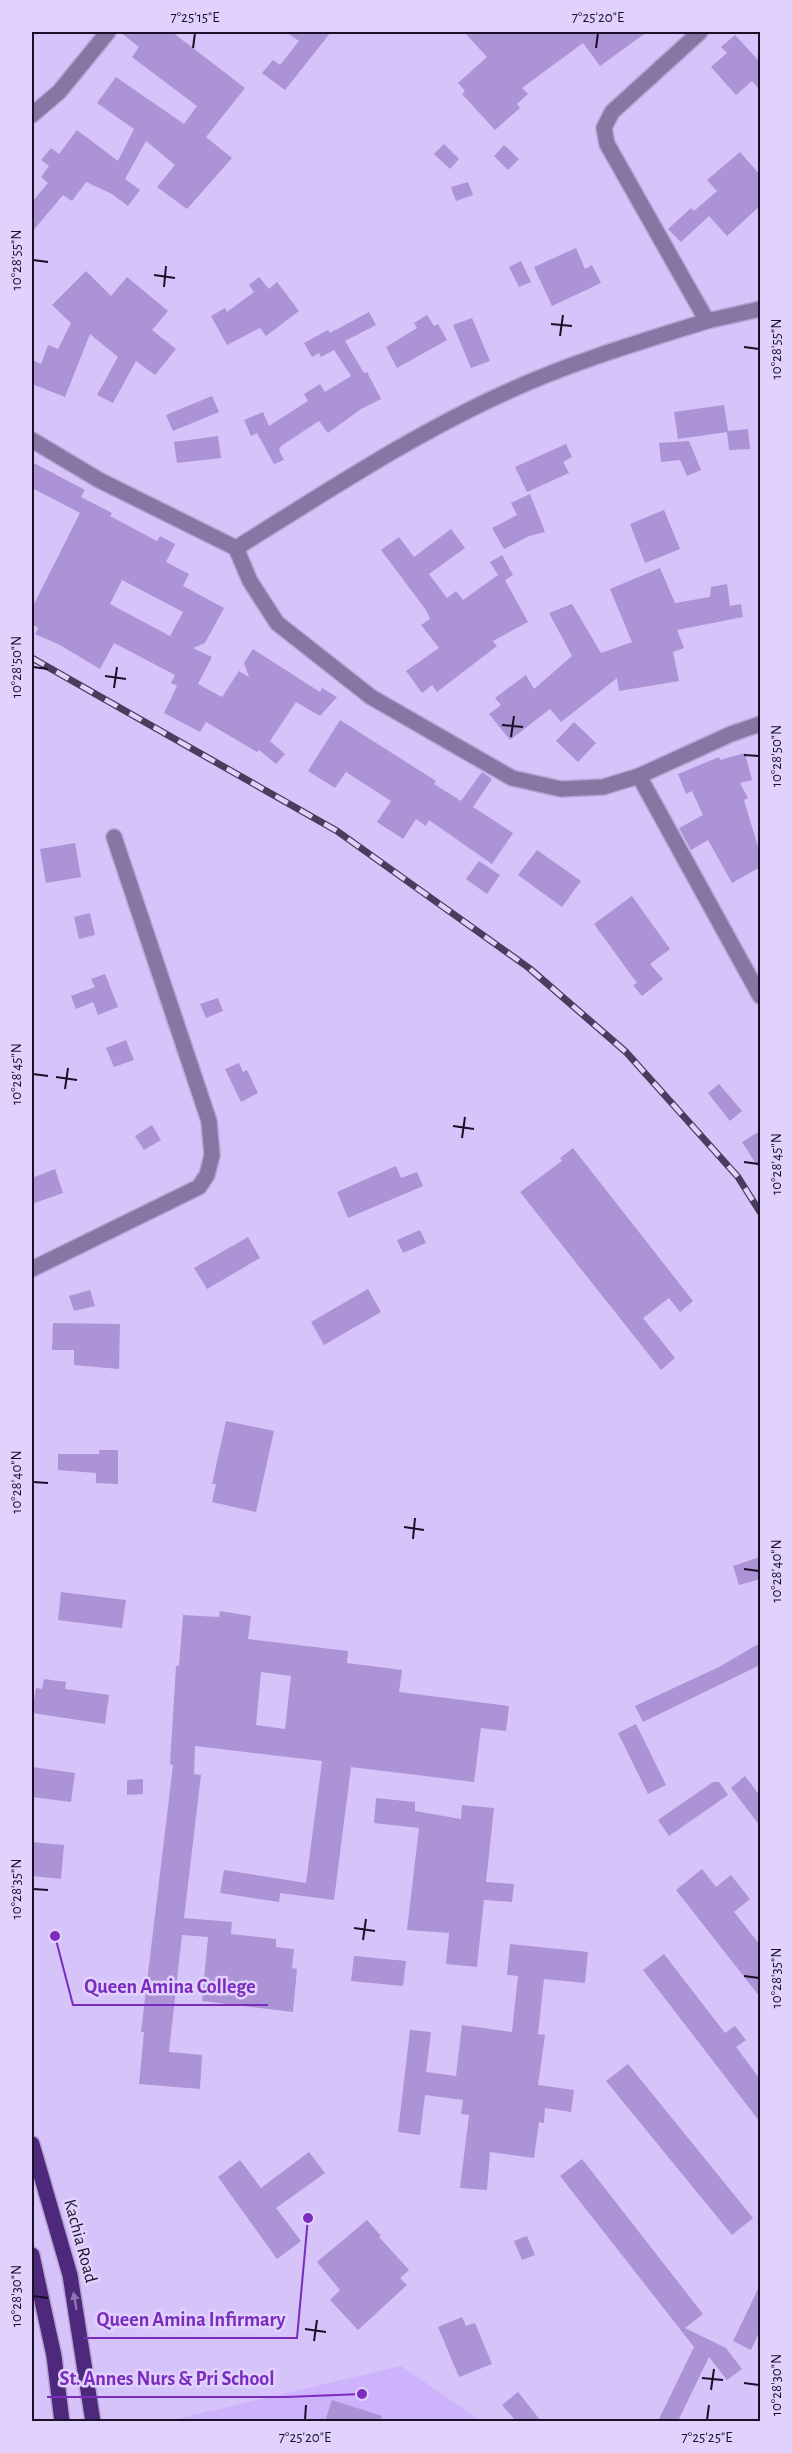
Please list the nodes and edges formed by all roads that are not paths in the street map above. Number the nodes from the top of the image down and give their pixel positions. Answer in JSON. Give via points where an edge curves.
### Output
{"nodes":[{"id":1,"x":108,"y":32,"type":"edge"},
{"id":2,"x":700,"y":32,"type":"edge"},
{"id":3,"x":32,"y":115,"type":"edge"},
{"id":4,"x":760,"y":309,"type":"edge"},
{"id":5,"x":707,"y":321,"type":"junction"},
{"id":6,"x":32,"y":440,"type":"edge"},
{"id":7,"x":236,"y":548,"type":"junction"},
{"id":8,"x":760,"y":724,"type":"edge"},
{"id":9,"x":639,"y":776,"type":"junction"},
{"id":10,"x":114,"y":837,"type":"dead end"},
{"id":11,"x":760,"y":996,"type":"edge"},
{"id":12,"x":32,"y":1269,"type":"edge"},
{"id":13,"x":32,"y":2144,"type":"edge"},
{"id":14,"x":32,"y":2255,"type":"edge"},
{"id":15,"x":62,"y":2421,"type":"edge"},
{"id":16,"x":93,"y":2421,"type":"edge"}],
"edges":[{"from":1,"to":3,"type":"street","via":[[59,92]]},
{"from":2,"to":5,"type":"street","via":[[612,112],[604,128],[607,144]]},
{"from":4,"to":5,"type":"street"},
{"from":5,"to":7,"type":"street","via":[[626,346],[509,390],[404,445]]},
{"from":6,"to":7,"type":"street","via":[[99,480]]},
{"from":7,"to":9,"type":"street","via":[[250,581],[277,623],[371,697],[512,778],[561,789],[603,787]]},
{"from":8,"to":9,"type":"street"},
{"from":9,"to":11,"type":"street"},
{"from":10,"to":12,"type":"street","via":[[197,1079],[209,1121],[212,1155],[199,1187]]},
{"from":16,"to":13,"type":"main road","name":"Kachia Road","one_way":true,"via":[[70,2275]]},
{"from":14,"to":15,"type":"main road","via":[[54,2356]]}]}
